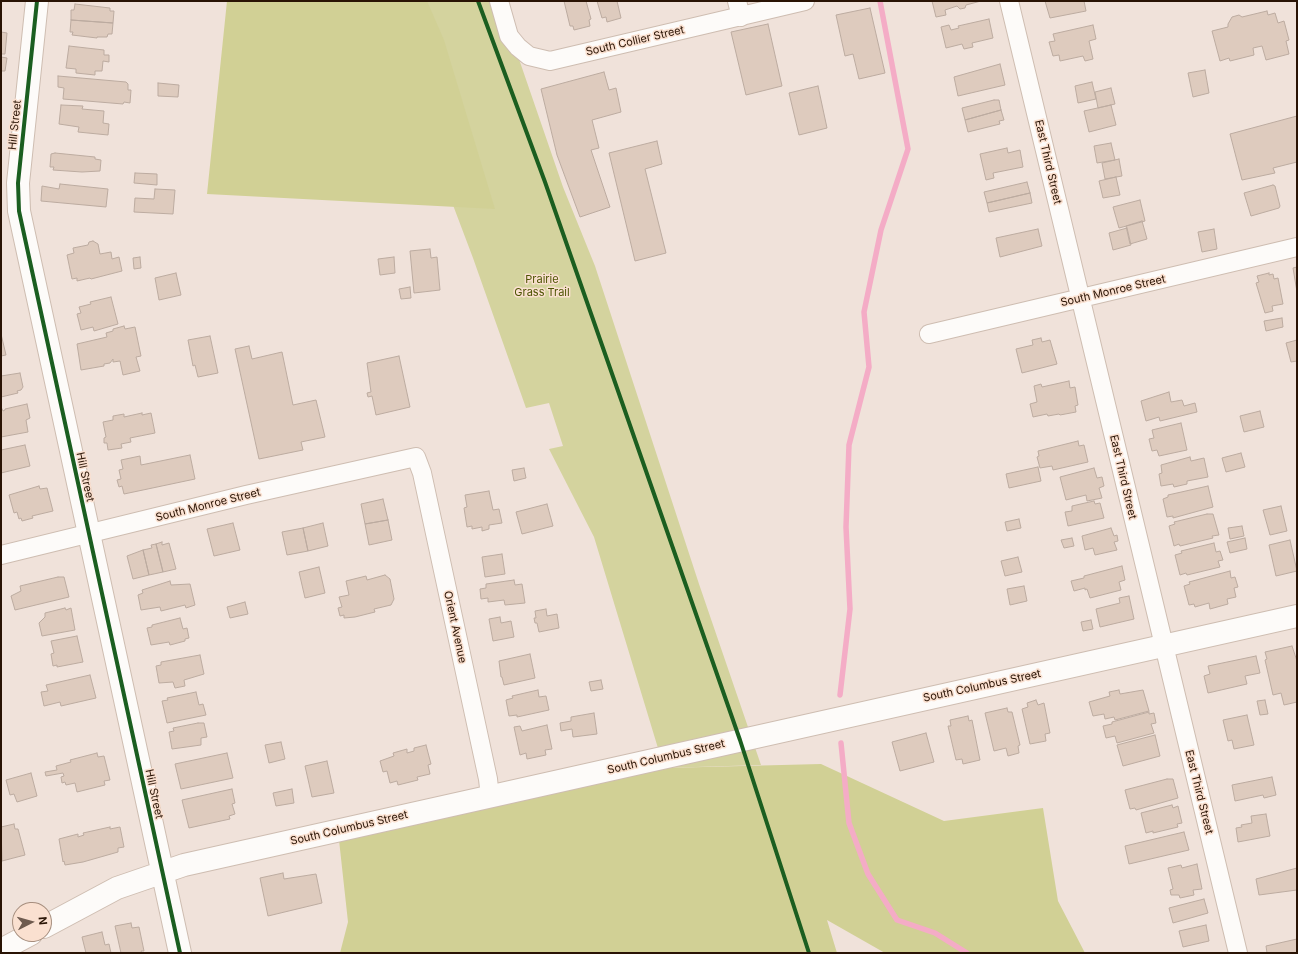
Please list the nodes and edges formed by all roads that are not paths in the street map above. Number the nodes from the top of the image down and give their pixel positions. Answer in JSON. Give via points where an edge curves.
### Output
{"nodes":[{"id":1,"x":37,"y":1,"type":"edge"},
{"id":2,"x":499,"y":1,"type":"edge"},
{"id":3,"x":805,"y":1,"type":"edge"},
{"id":4,"x":1010,"y":1,"type":"edge"},
{"id":5,"x":739,"y":9,"type":"edge"},
{"id":6,"x":1297,"y":247,"type":"edge"},
{"id":7,"x":1081,"y":299,"type":"junction"},
{"id":8,"x":930,"y":334,"type":"dead end"},
{"id":9,"x":416,"y":457,"type":"joint"},
{"id":10,"x":88,"y":534,"type":"junction"},
{"id":11,"x":1,"y":555,"type":"edge"},
{"id":12,"x":1297,"y":616,"type":"edge"},
{"id":13,"x":1164,"y":646,"type":"junction"},
{"id":14,"x":490,"y":797,"type":"junction"},
{"id":15,"x":162,"y":872,"type":"junction"},
{"id":16,"x":52,"y":923,"type":"edge"},
{"id":17,"x":16,"y":942,"type":"edge"},
{"id":18,"x":1,"y":950,"type":"edge"},
{"id":19,"x":180,"y":953,"type":"edge"},
{"id":20,"x":1238,"y":953,"type":"edge"}],
"edges":[{"from":1,"to":10,"type":"street","name":"Hill Street","via":[[18,183],[19,211]]},
{"from":2,"to":5,"type":"street","name":"South Collier Street","via":[[509,36],[518,47],[529,56],[550,61]]},
{"from":3,"to":5,"type":"street","name":"South Collier Street"},
{"from":4,"to":7,"type":"street","name":"East Third Street"},
{"from":6,"to":7,"type":"street","name":"South Monroe Street"},
{"from":7,"to":8,"type":"street","name":"South Monroe Street"},
{"from":7,"to":13,"type":"street","name":"East Third Street"},
{"from":9,"to":10,"type":"street","name":"South Monroe Street"},
{"from":9,"to":14,"type":"street","name":"Orient Avenue","via":[[422,473]]},
{"from":10,"to":11,"type":"street","name":"South Monroe Street"},
{"from":10,"to":15,"type":"street","name":"Hill Street"},
{"from":12,"to":13,"type":"street","name":"South Columbus Street"},
{"from":13,"to":14,"type":"street","name":"South Columbus Street"},
{"from":13,"to":20,"type":"street","name":"East Third Street"},
{"from":14,"to":15,"type":"street","name":"South Columbus Street"},
{"from":15,"to":16,"type":"street","name":"South Columbus Street","via":[[118,888]]},
{"from":15,"to":19,"type":"street","name":"Hill Street"},
{"from":17,"to":18,"type":"street"}]}
